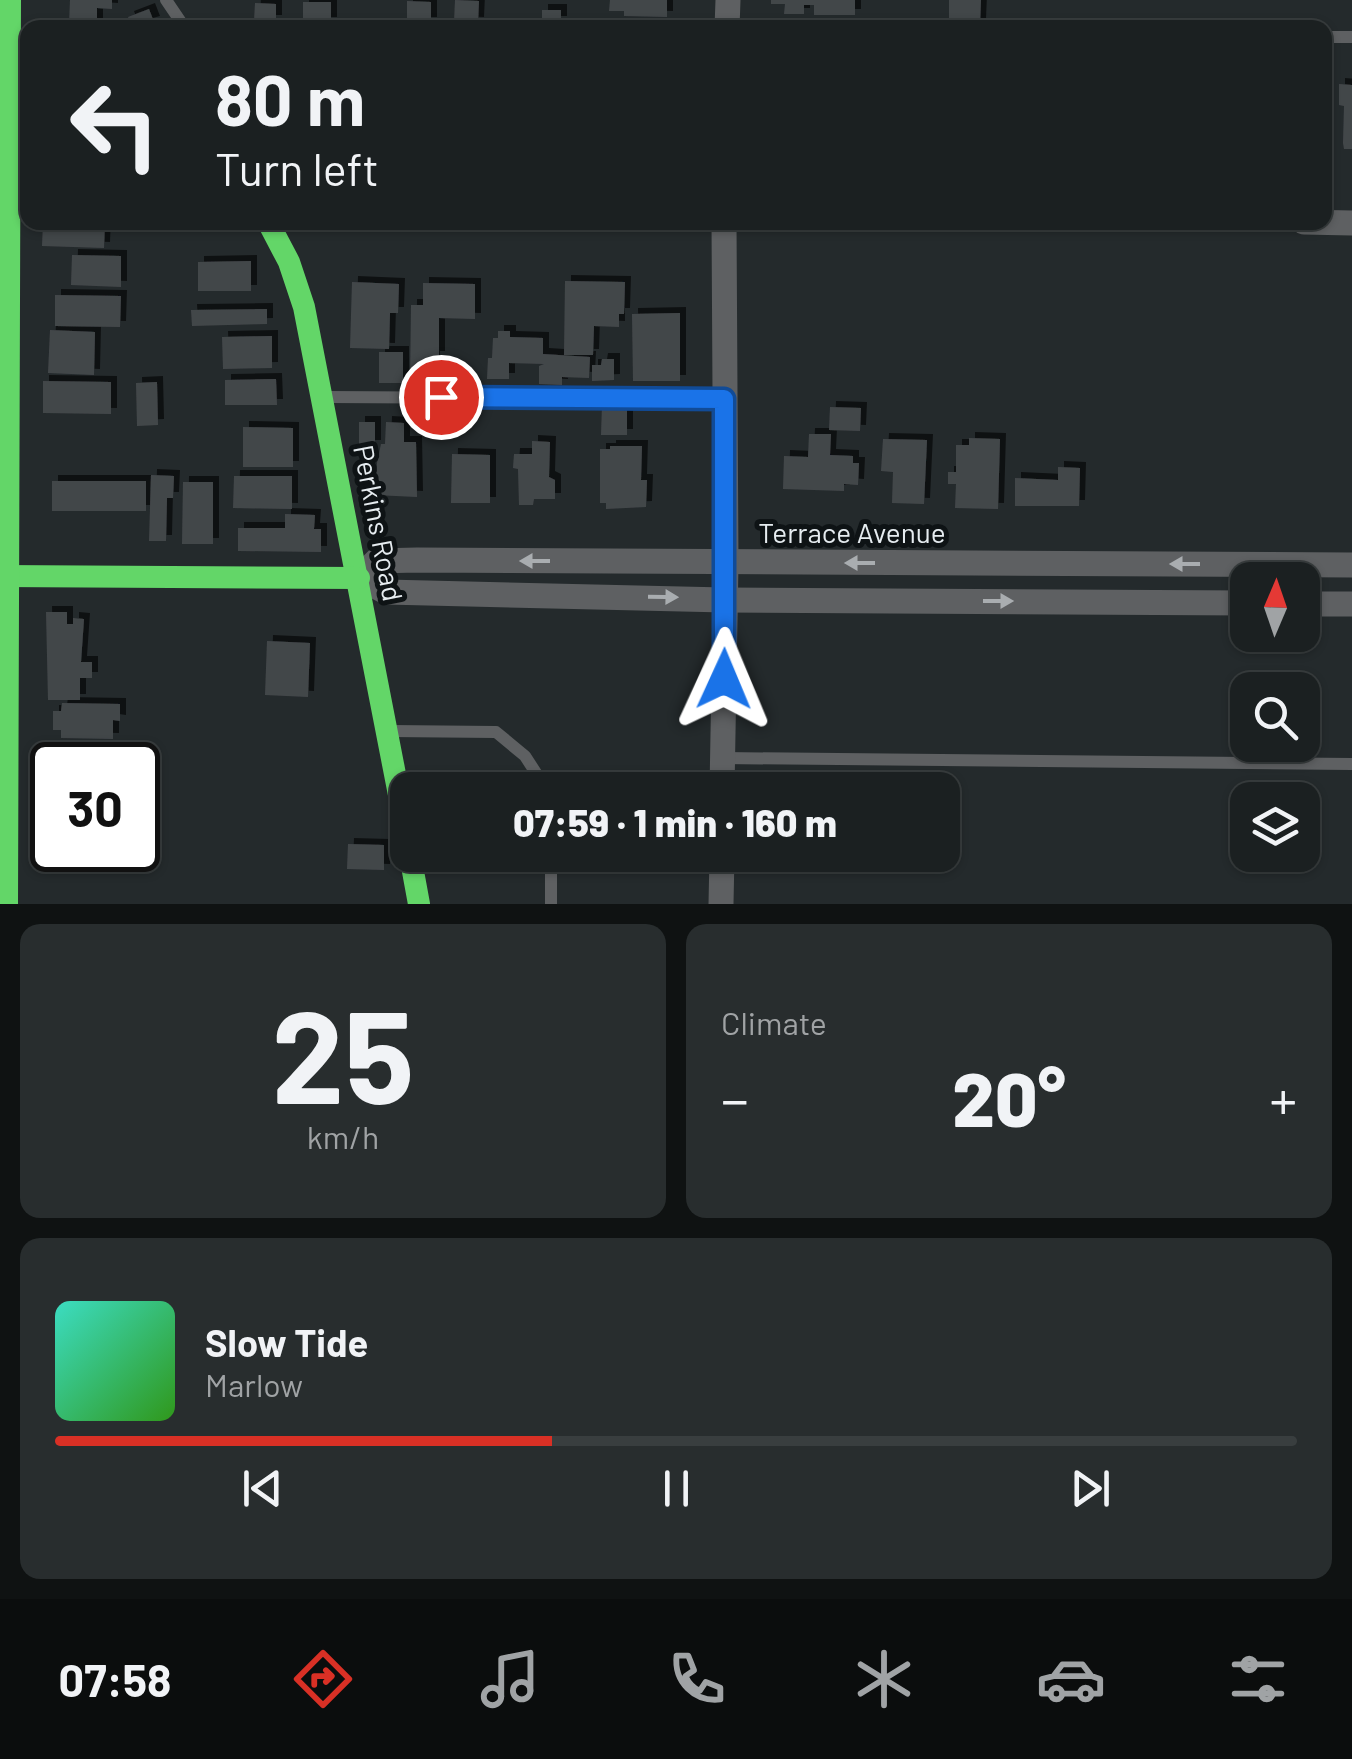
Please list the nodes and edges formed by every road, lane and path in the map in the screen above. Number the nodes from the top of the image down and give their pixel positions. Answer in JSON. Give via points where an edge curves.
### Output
{"nodes":[{"id":1,"x":10,"y":0,"type":"edge"},
{"id":2,"x":12,"y":75,"type":"edge"},
{"id":3,"x":272,"y":230,"type":"edge"},
{"id":4,"x":724,"y":230,"type":"edge"},
{"id":5,"x":323,"y":397,"type":"junction"},
{"id":6,"x":724,"y":399,"type":"junction"},
{"id":7,"x":726,"y":563,"type":"junction"},
{"id":8,"x":1352,"y":565,"type":"edge"},
{"id":9,"x":4,"y":576,"type":"edge"},
{"id":10,"x":358,"y":578,"type":"junction"},
{"id":11,"x":725,"y":600,"type":"junction"},
{"id":12,"x":1230,"y":603,"type":"edge"},
{"id":13,"x":1320,"y":604,"type":"edge"},
{"id":14,"x":1352,"y":604,"type":"edge"},
{"id":15,"x":388,"y":731,"type":"junction"},
{"id":16,"x":723,"y":758,"type":"junction"},
{"id":17,"x":1352,"y":764,"type":"edge"},
{"id":18,"x":395,"y":772,"type":"edge"},
{"id":19,"x":536,"y":772,"type":"edge"},
{"id":20,"x":723,"y":772,"type":"edge"},
{"id":21,"x":413,"y":872,"type":"edge"},
{"id":22,"x":551,"y":872,"type":"edge"},
{"id":23,"x":722,"y":872,"type":"edge"},
{"id":24,"x":6,"y":904,"type":"edge"},
{"id":25,"x":419,"y":904,"type":"edge"},
{"id":26,"x":551,"y":904,"type":"edge"},
{"id":27,"x":721,"y":904,"type":"edge"}],
"edges":[{"from":1,"to":2,"type":"street"},
{"from":2,"to":9,"type":"street"},
{"from":3,"to":5,"type":"street","name":"Perkins Road","via":[[304,306]]},
{"from":4,"to":6,"type":"street"},
{"from":5,"to":6,"type":"lane"},
{"from":5,"to":10,"type":"street","name":"Perkins Road"},
{"from":6,"to":7,"type":"street"},
{"from":8,"to":7,"type":"street","name":"Terrace Avenue","one_way":true},
{"from":7,"to":10,"type":"street","name":"Terrace Avenue","one_way":true,"via":[[376,561]]},
{"from":7,"to":11,"type":"street"},
{"from":9,"to":10,"type":"street","name":"Terrace Avenue"},
{"from":9,"to":24,"type":"street"},
{"from":10,"to":11,"type":"street","name":"Terrace Avenue","one_way":true,"via":[[386,592]]},
{"from":10,"to":15,"type":"street","name":"Perkins Road"},
{"from":11,"to":12,"type":"street","name":"Terrace Avenue","one_way":true},
{"from":11,"to":16,"type":"street"},
{"from":13,"to":14,"type":"street"},
{"from":15,"to":18,"type":"street","name":"Perkins Road"},
{"from":15,"to":19,"type":"lane","via":[[496,732]]},
{"from":16,"to":17,"type":"lane"},
{"from":16,"to":20,"type":"street"},
{"from":21,"to":25,"type":"street"},
{"from":22,"to":26,"type":"lane"},
{"from":23,"to":27,"type":"street"}]}
